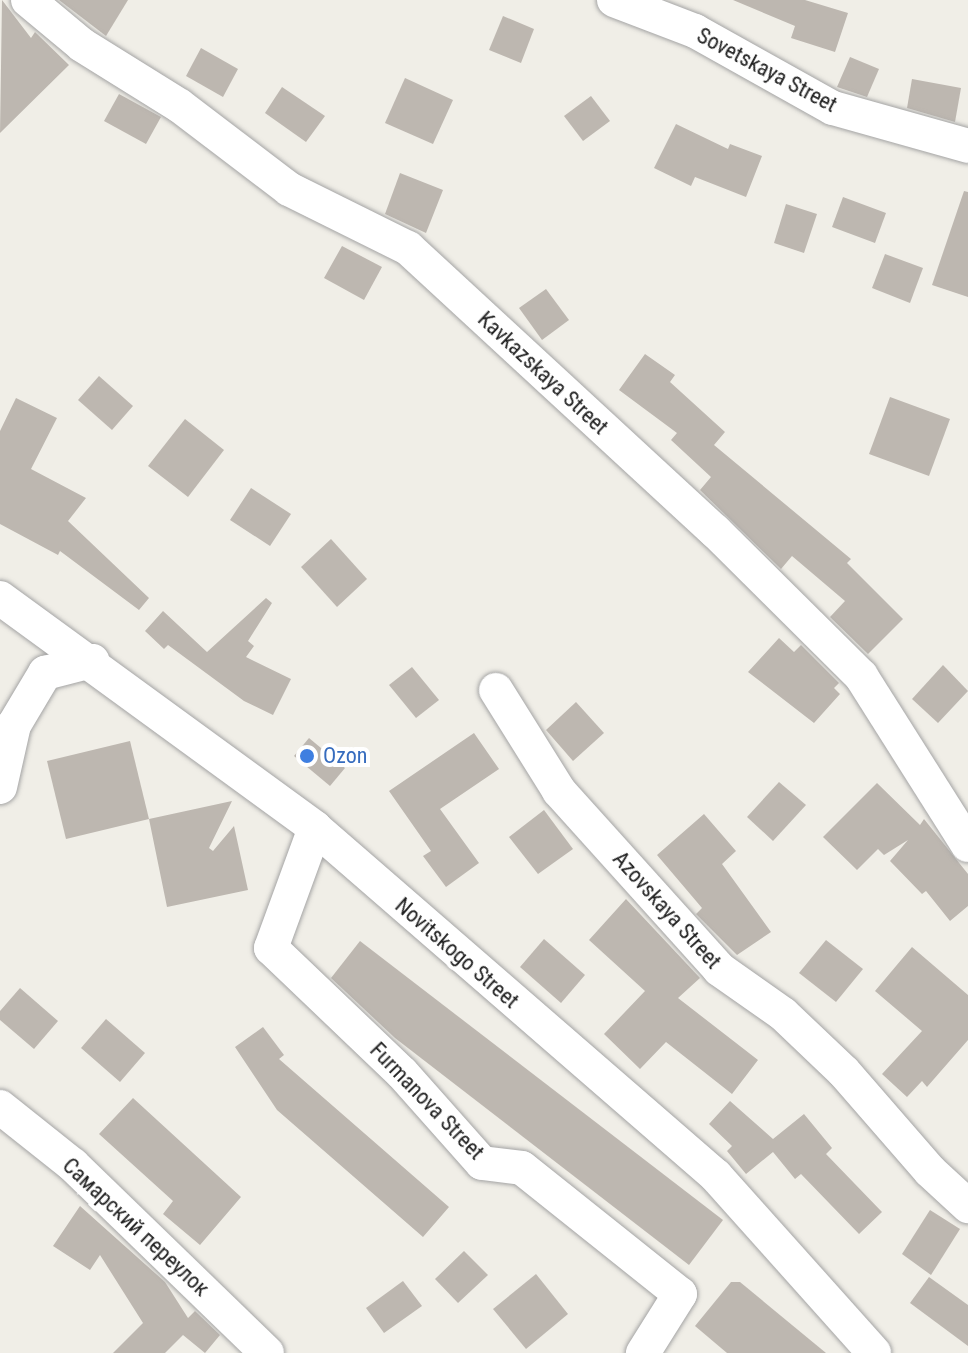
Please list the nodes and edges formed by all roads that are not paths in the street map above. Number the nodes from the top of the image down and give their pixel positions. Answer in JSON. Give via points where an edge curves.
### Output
{"nodes":[{"id":1,"x":28,"y":0,"type":"edge"},
{"id":2,"x":614,"y":0,"type":"edge"},
{"id":3,"x":968,"y":146,"type":"edge"},
{"id":4,"x":0,"y":598,"type":"edge"},
{"id":5,"x":92,"y":661,"type":"junction"},
{"id":6,"x":496,"y":690,"type":"dead end"},
{"id":7,"x":0,"y":787,"type":"edge"},
{"id":8,"x":315,"y":828,"type":"junction"},
{"id":9,"x":968,"y":845,"type":"edge"},
{"id":10,"x":0,"y":1107,"type":"edge"},
{"id":11,"x":968,"y":1206,"type":"edge"},
{"id":12,"x":267,"y":1353,"type":"edge"},
{"id":13,"x":643,"y":1353,"type":"edge"},
{"id":14,"x":874,"y":1353,"type":"edge"}],
"edges":[{"from":1,"to":9,"type":"street","name":"Kavkazskaya Street","via":[[82,45],[180,106],[289,189],[408,248],[715,531],[861,676]]},
{"from":2,"to":3,"type":"street","name":"Sovetskaya Street","via":[[695,31],[833,108]]},
{"from":4,"to":5,"type":"street","name":"Novitskogo Street"},
{"from":5,"to":7,"type":"street","via":[[45,673],[14,725]]},
{"from":5,"to":8,"type":"street","name":"Novitskogo Street"},
{"from":6,"to":11,"type":"street","name":"Azovskaya Street","via":[[559,791],[719,969],[783,1014],[834,1062]]},
{"from":8,"to":13,"type":"street","name":"Furmanova Street","via":[[271,948],[402,1073],[482,1163],[522,1168],[680,1294]]},
{"from":8,"to":14,"type":"street","name":"Novitskogo Street","via":[[716,1176]]},
{"from":10,"to":12,"type":"street","name":"Самарский переулок","via":[[73,1165]]}]}
